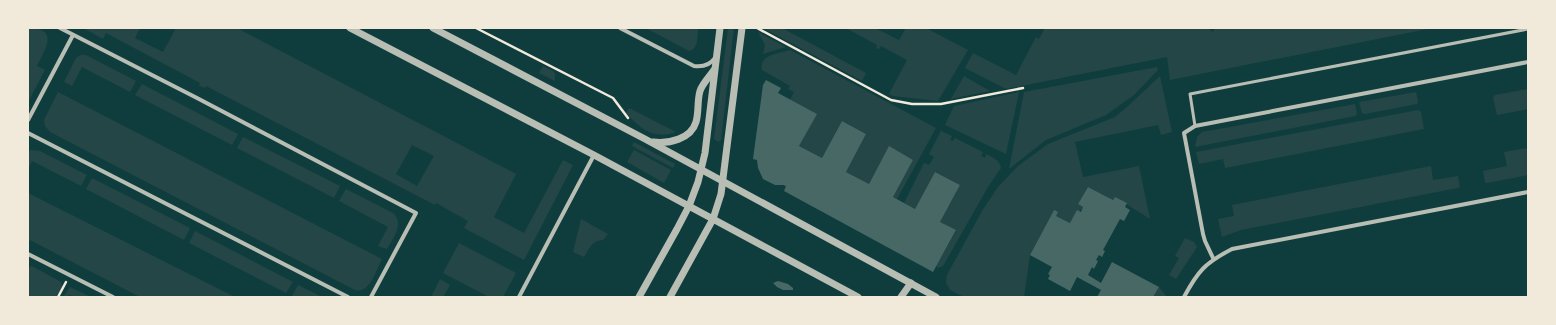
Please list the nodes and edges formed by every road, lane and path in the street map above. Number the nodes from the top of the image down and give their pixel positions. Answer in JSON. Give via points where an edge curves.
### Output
{"nodes":[{"id":1,"x":60,"y":28,"type":"edge"},
{"id":2,"x":350,"y":28,"type":"edge"},
{"id":3,"x":433,"y":28,"type":"edge"},
{"id":4,"x":476,"y":28,"type":"edge"},
{"id":5,"x":620,"y":28,"type":"edge"},
{"id":6,"x":720,"y":28,"type":"edge"},
{"id":7,"x":742,"y":28,"type":"edge"},
{"id":8,"x":757,"y":28,"type":"edge"},
{"id":9,"x":1528,"y":29,"type":"edge"},
{"id":10,"x":73,"y":35,"type":"junction"},
{"id":11,"x":717,"y":56,"type":"junction"},
{"id":12,"x":1528,"y":62,"type":"edge"},
{"id":13,"x":715,"y":68,"type":"junction"},
{"id":14,"x":1023,"y":88,"type":"dead end"},
{"id":15,"x":613,"y":98,"type":"dead end"},
{"id":16,"x":28,"y":120,"type":"edge"},
{"id":17,"x":1195,"y":126,"type":"junction"},
{"id":18,"x":28,"y":133,"type":"edge"},
{"id":19,"x":648,"y":140,"type":"junction"},
{"id":20,"x":594,"y":155,"type":"junction"},
{"id":21,"x":701,"y":169,"type":"junction"},
{"id":22,"x":724,"y":181,"type":"junction"},
{"id":23,"x":1528,"y":192,"type":"edge"},
{"id":24,"x":689,"y":206,"type":"junction"},
{"id":25,"x":713,"y":219,"type":"junction"},
{"id":26,"x":28,"y":254,"type":"edge"},
{"id":27,"x":1213,"y":258,"type":"junction"},
{"id":28,"x":66,"y":281,"type":"dead end"},
{"id":29,"x":911,"y":283,"type":"junction"},
{"id":30,"x":58,"y":297,"type":"edge"},
{"id":31,"x":114,"y":297,"type":"edge"},
{"id":32,"x":348,"y":297,"type":"edge"},
{"id":33,"x":371,"y":297,"type":"edge"},
{"id":34,"x":519,"y":297,"type":"edge"},
{"id":35,"x":639,"y":297,"type":"edge"},
{"id":36,"x":670,"y":297,"type":"edge"},
{"id":37,"x":858,"y":297,"type":"edge"},
{"id":38,"x":901,"y":297,"type":"edge"},
{"id":39,"x":936,"y":297,"type":"edge"},
{"id":40,"x":1184,"y":297,"type":"edge"}],
"edges":[{"from":1,"to":10,"type":"street"},
{"from":2,"to":20,"type":"street"},
{"from":3,"to":19,"type":"street"},
{"from":4,"to":15,"type":"path"},
{"from":5,"to":11,"type":"street","via":[[694,66],[704,66]]},
{"from":6,"to":11,"type":"street"},
{"from":7,"to":22,"type":"street"},
{"from":8,"to":14,"type":"path","via":[[891,100],[912,104],[941,104]]},
{"from":9,"to":17,"type":"lane","via":[[1190,94]]},
{"from":10,"to":16,"type":"street"},
{"from":10,"to":33,"type":"street","via":[[416,213]]},
{"from":11,"to":13,"type":"street"},
{"from":12,"to":17,"type":"street"},
{"from":13,"to":19,"type":"street","via":[[700,90],[696,122],[692,130],[670,142]]},
{"from":13,"to":21,"type":"street","via":[[706,148]]},
{"from":17,"to":27,"type":"street","via":[[1184,133],[1203,234]]},
{"from":18,"to":32,"type":"street"},
{"from":19,"to":21,"type":"street"},
{"from":20,"to":24,"type":"street"},
{"from":20,"to":34,"type":"street"},
{"from":21,"to":22,"type":"street"},
{"from":21,"to":24,"type":"street"},
{"from":22,"to":25,"type":"street"},
{"from":22,"to":29,"type":"street"},
{"from":23,"to":27,"type":"street","via":[[1232,249]]},
{"from":24,"to":25,"type":"street"},
{"from":24,"to":35,"type":"street"},
{"from":25,"to":36,"type":"street"},
{"from":25,"to":37,"type":"street"},
{"from":26,"to":31,"type":"street"},
{"from":27,"to":40,"type":"street","via":[[1195,276]]},
{"from":28,"to":30,"type":"path"},
{"from":29,"to":38,"type":"street"},
{"from":29,"to":39,"type":"street"}]}
